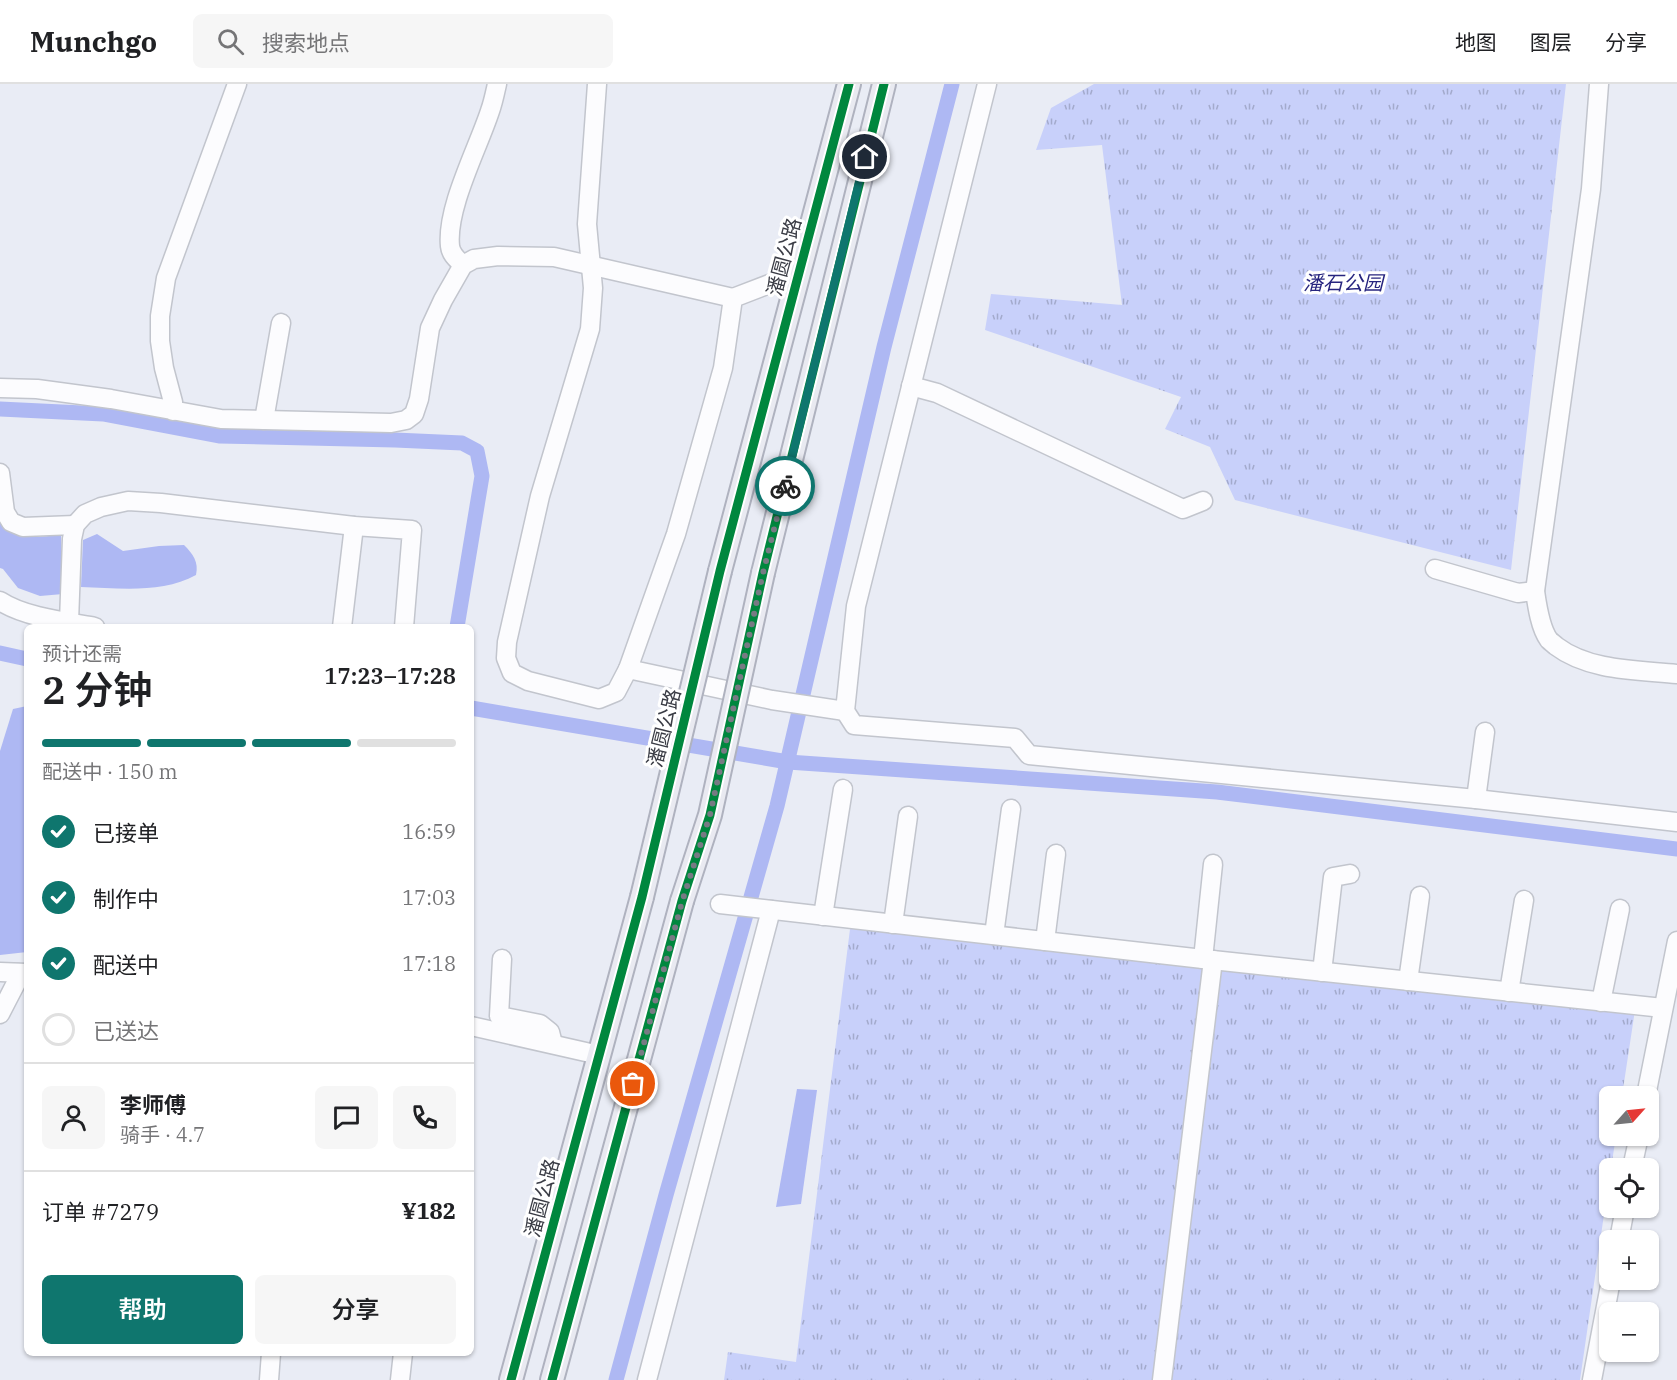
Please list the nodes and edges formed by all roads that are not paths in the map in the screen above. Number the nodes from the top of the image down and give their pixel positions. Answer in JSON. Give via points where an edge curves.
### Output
{"nodes":[{"id":1,"x":237,"y":84,"type":"edge"},
{"id":2,"x":497,"y":84,"type":"edge"},
{"id":3,"x":597,"y":84,"type":"edge"},
{"id":4,"x":849,"y":84,"type":"edge"},
{"id":5,"x":884,"y":84,"type":"edge"},
{"id":6,"x":987,"y":84,"type":"edge"},
{"id":7,"x":1599,"y":84,"type":"edge"},
{"id":8,"x":463,"y":265,"type":"junction"},
{"id":9,"x":592,"y":265,"type":"junction"},
{"id":10,"x":794,"y":289,"type":"junction"},
{"id":11,"x":733,"y":298,"type":"junction"},
{"id":12,"x":831,"y":300,"type":"junction"},
{"id":13,"x":281,"y":322,"type":"dead end"},
{"id":14,"x":911,"y":386,"type":"junction"},
{"id":15,"x":0,"y":388,"type":"edge"},
{"id":16,"x":173,"y":411,"type":"junction"},
{"id":17,"x":264,"y":420,"type":"junction"},
{"id":18,"x":0,"y":473,"type":"edge"},
{"id":19,"x":1203,"y":501,"type":"dead end"},
{"id":20,"x":75,"y":525,"type":"junction"},
{"id":21,"x":354,"y":526,"type":"junction"},
{"id":22,"x":1435,"y":569,"type":"dead end"},
{"id":23,"x":1535,"y":591,"type":"junction"},
{"id":24,"x":0,"y":601,"type":"edge"},
{"id":25,"x":69,"y":622,"type":"junction"},
{"id":26,"x":79,"y":624,"type":"edge"},
{"id":27,"x":342,"y":624,"type":"edge"},
{"id":28,"x":404,"y":624,"type":"edge"},
{"id":29,"x":628,"y":669,"type":"junction"},
{"id":30,"x":1677,"y":674,"type":"edge"},
{"id":31,"x":839,"y":711,"type":"junction"},
{"id":32,"x":1485,"y":732,"type":"dead end"},
{"id":33,"x":843,"y":789,"type":"dead end"},
{"id":34,"x":1476,"y":799,"type":"junction"},
{"id":35,"x":1011,"y":809,"type":"dead end"},
{"id":36,"x":908,"y":816,"type":"dead end"},
{"id":37,"x":1677,"y":822,"type":"edge"},
{"id":38,"x":1056,"y":854,"type":"dead end"},
{"id":39,"x":1213,"y":864,"type":"dead end"},
{"id":40,"x":1350,"y":874,"type":"dead end"},
{"id":41,"x":1420,"y":896,"type":"dead end"},
{"id":42,"x":1524,"y":900,"type":"dead end"},
{"id":43,"x":720,"y":904,"type":"dead end"},
{"id":44,"x":767,"y":909,"type":"junction"},
{"id":45,"x":1620,"y":909,"type":"dead end"},
{"id":46,"x":823,"y":916,"type":"junction"},
{"id":47,"x":893,"y":924,"type":"junction"},
{"id":48,"x":994,"y":935,"type":"junction"},
{"id":49,"x":1045,"y":941,"type":"junction"},
{"id":50,"x":1677,"y":941,"type":"edge"},
{"id":51,"x":502,"y":959,"type":"dead end"},
{"id":52,"x":1208,"y":960,"type":"junction"},
{"id":53,"x":15,"y":972,"type":"edge"},
{"id":54,"x":1322,"y":972,"type":"junction"},
{"id":55,"x":1408,"y":981,"type":"junction"},
{"id":56,"x":1509,"y":992,"type":"junction"},
{"id":57,"x":1601,"y":1002,"type":"junction"},
{"id":58,"x":1663,"y":1008,"type":"junction"},
{"id":59,"x":0,"y":1014,"type":"edge"},
{"id":60,"x":474,"y":1027,"type":"edge"},
{"id":61,"x":553,"y":1044,"type":"junction"},
{"id":62,"x":599,"y":1055,"type":"junction"},
{"id":63,"x":1648,"y":1086,"type":"edge"},
{"id":64,"x":1609,"y":1290,"type":"edge"},
{"id":65,"x":271,"y":1356,"type":"edge"},
{"id":66,"x":403,"y":1356,"type":"edge"},
{"id":67,"x":269,"y":1380,"type":"edge"},
{"id":68,"x":400,"y":1380,"type":"edge"},
{"id":69,"x":511,"y":1380,"type":"edge"},
{"id":70,"x":552,"y":1380,"type":"edge"},
{"id":71,"x":646,"y":1380,"type":"edge"},
{"id":72,"x":1162,"y":1380,"type":"edge"},
{"id":73,"x":1592,"y":1380,"type":"edge"}],
"edges":[{"from":1,"to":16,"type":"street","via":[[166,278],[160,341]]},
{"from":2,"to":8,"type":"street","via":[[450,231],[452,254]]},
{"from":3,"to":9,"type":"street","via":[[587,224]]},
{"from":4,"to":10,"type":"main road","name":"潘圆公路"},
{"from":5,"to":12,"type":"main road"},
{"from":6,"to":14,"type":"street"},
{"from":7,"to":23,"type":"street","via":[[1591,189]]},
{"from":8,"to":9,"type":"street","via":[[474,259],[498,256],[555,257]]},
{"from":8,"to":17,"type":"street","via":[[430,328],[414,414],[391,423]]},
{"from":9,"to":11,"type":"street"},
{"from":9,"to":29,"type":"street","via":[[590,329],[540,496],[506,658],[512,672],[528,681],[599,699],[616,692]]},
{"from":10,"to":11,"type":"street","via":[[772,283]]},
{"from":10,"to":12,"type":"main road"},
{"from":10,"to":62,"type":"main road","name":"潘圆公路","bridge":true},
{"from":11,"to":29,"type":"street","via":[[723,368],[676,534]]},
{"from":12,"to":70,"type":"main road","bridge":true,"via":[[763,573],[710,815],[682,902]]},
{"from":13,"to":17,"type":"street"},
{"from":14,"to":19,"type":"street","via":[[937,393],[1183,509]]},
{"from":14,"to":31,"type":"street","via":[[856,606]]},
{"from":15,"to":16,"type":"street","via":[[37,389]]},
{"from":16,"to":17,"type":"street","via":[[221,419]]},
{"from":18,"to":20,"type":"street","via":[[5,512],[11,522],[23,528]]},
{"from":20,"to":21,"type":"street","via":[[85,514],[128,501]]},
{"from":20,"to":25,"type":"street"},
{"from":21,"to":27,"type":"street"},
{"from":21,"to":28,"type":"street","via":[[412,530]]},
{"from":22,"to":23,"type":"street","via":[[1518,593]]},
{"from":23,"to":30,"type":"street","via":[[1549,640],[1567,654],[1616,668]]},
{"from":24,"to":25,"type":"street","via":[[22,612]]},
{"from":25,"to":26,"type":"street"},
{"from":29,"to":31,"type":"street"},
{"from":31,"to":34,"type":"street","via":[[854,724],[1015,738],[1029,755]]},
{"from":32,"to":34,"type":"street"},
{"from":33,"to":46,"type":"street"},
{"from":34,"to":37,"type":"street"},
{"from":35,"to":48,"type":"street"},
{"from":36,"to":47,"type":"street"},
{"from":38,"to":49,"type":"street"},
{"from":39,"to":52,"type":"street"},
{"from":40,"to":54,"type":"street","via":[[1333,877]]},
{"from":41,"to":55,"type":"street"},
{"from":42,"to":56,"type":"street"},
{"from":43,"to":44,"type":"street"},
{"from":44,"to":46,"type":"street"},
{"from":44,"to":71,"type":"street"},
{"from":45,"to":57,"type":"street"},
{"from":46,"to":47,"type":"street"},
{"from":47,"to":48,"type":"street"},
{"from":48,"to":49,"type":"street"},
{"from":49,"to":52,"type":"street"},
{"from":50,"to":58,"type":"street"},
{"from":51,"to":61,"type":"street","via":[[499,1016],[540,1024],[550,1032]]},
{"from":52,"to":54,"type":"street"},
{"from":52,"to":72,"type":"street"},
{"from":53,"to":59,"type":"street","via":[[16,983]]},
{"from":54,"to":55,"type":"street"},
{"from":55,"to":56,"type":"street"},
{"from":56,"to":57,"type":"street"},
{"from":57,"to":58,"type":"street"},
{"from":58,"to":63,"type":"street"},
{"from":60,"to":61,"type":"street"},
{"from":61,"to":62,"type":"street"},
{"from":62,"to":69,"type":"main road","name":"潘圆公路"},
{"from":64,"to":73,"type":"street"},
{"from":65,"to":67,"type":"street"},
{"from":66,"to":68,"type":"street"}]}
